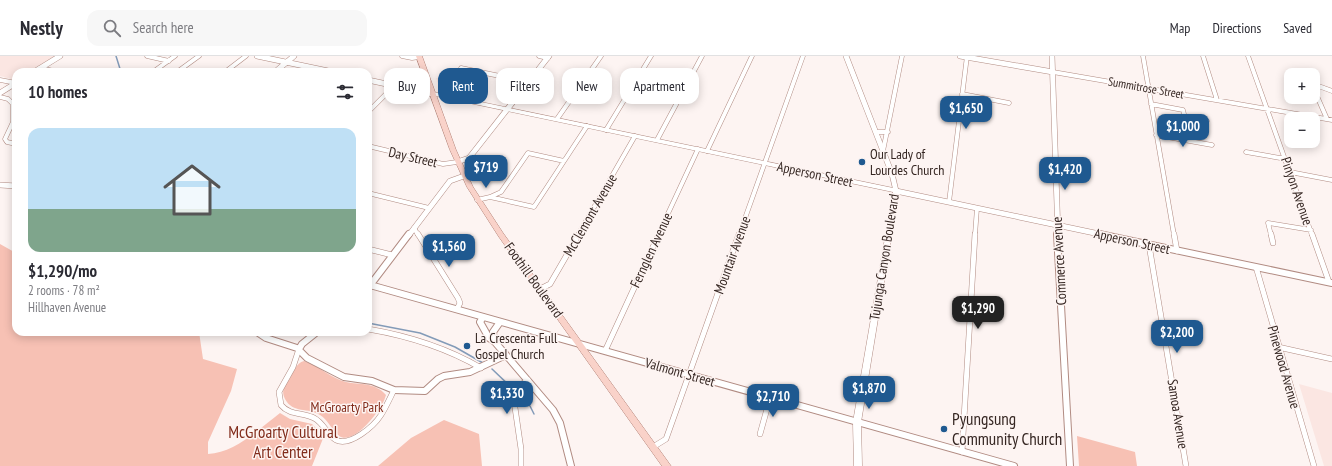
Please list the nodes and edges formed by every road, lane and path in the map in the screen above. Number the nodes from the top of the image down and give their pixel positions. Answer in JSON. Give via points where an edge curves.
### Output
{"nodes":[{"id":1,"x":60,"y":56,"type":"edge"},
{"id":2,"x":147,"y":56,"type":"edge"},
{"id":3,"x":175,"y":56,"type":"edge"},
{"id":4,"x":199,"y":56,"type":"edge"},
{"id":5,"x":246,"y":56,"type":"edge"},
{"id":6,"x":257,"y":56,"type":"edge"},
{"id":7,"x":294,"y":56,"type":"edge"},
{"id":8,"x":402,"y":56,"type":"edge"},
{"id":9,"x":419,"y":56,"type":"edge"},
{"id":10,"x":539,"y":56,"type":"edge"},
{"id":11,"x":600,"y":56,"type":"edge"},
{"id":12,"x":651,"y":56,"type":"edge"},
{"id":13,"x":702,"y":56,"type":"edge"},
{"id":14,"x":752,"y":56,"type":"edge"},
{"id":15,"x":804,"y":56,"type":"edge"},
{"id":16,"x":846,"y":56,"type":"edge"},
{"id":17,"x":902,"y":56,"type":"edge"},
{"id":18,"x":960,"y":56,"type":"edge"},
{"id":19,"x":1052,"y":56,"type":"edge"},
{"id":20,"x":1143,"y":56,"type":"edge"},
{"id":21,"x":1203,"y":56,"type":"edge"},
{"id":22,"x":1248,"y":56,"type":"edge"},
{"id":23,"x":548,"y":57,"type":"edge"},
{"id":24,"x":967,"y":57,"type":"edge"},
{"id":25,"x":169,"y":61,"type":"junction"},
{"id":26,"x":287,"y":62,"type":"junction"},
{"id":27,"x":40,"y":68,"type":"edge"},
{"id":28,"x":159,"y":68,"type":"edge"},
{"id":29,"x":182,"y":68,"type":"edge"},
{"id":30,"x":230,"y":68,"type":"edge"},
{"id":31,"x":280,"y":68,"type":"edge"},
{"id":32,"x":314,"y":68,"type":"edge"},
{"id":33,"x":540,"y":68,"type":"edge"},
{"id":34,"x":1053,"y":72,"type":"junction"},
{"id":35,"x":0,"y":80,"type":"edge"},
{"id":36,"x":12,"y":82,"type":"edge"},
{"id":37,"x":372,"y":82,"type":"edge"},
{"id":38,"x":384,"y":84,"type":"edge"},
{"id":39,"x":12,"y":86,"type":"edge"},
{"id":40,"x":1320,"y":87,"type":"edge"},
{"id":41,"x":1148,"y":88,"type":"junction"},
{"id":42,"x":1332,"y":91,"type":"edge"},
{"id":43,"x":0,"y":93,"type":"edge"},
{"id":44,"x":430,"y":93,"type":"edge"},
{"id":45,"x":433,"y":94,"type":"junction"},
{"id":46,"x":962,"y":94,"type":"junction"},
{"id":47,"x":384,"y":96,"type":"edge"},
{"id":48,"x":0,"y":97,"type":"edge"},
{"id":49,"x":1217,"y":100,"type":"junction"},
{"id":50,"x":1320,"y":102,"type":"edge"},
{"id":51,"x":12,"y":103,"type":"edge"},
{"id":52,"x":1009,"y":103,"type":"dead end"},
{"id":53,"x":511,"y":104,"type":"edge"},
{"id":54,"x":1151,"y":104,"type":"junction"},
{"id":55,"x":372,"y":108,"type":"edge"},
{"id":56,"x":507,"y":109,"type":"junction"},
{"id":57,"x":1268,"y":109,"type":"junction"},
{"id":58,"x":1185,"y":117,"type":"junction"},
{"id":59,"x":557,"y":119,"type":"junction"},
{"id":60,"x":1327,"y":119,"type":"junction"},
{"id":61,"x":1332,"y":120,"type":"edge"},
{"id":62,"x":1207,"y":121,"type":"dead end"},
{"id":63,"x":1186,"y":122,"type":"dead end"},
{"id":64,"x":12,"y":124,"type":"edge"},
{"id":65,"x":587,"y":126,"type":"junction"},
{"id":66,"x":606,"y":130,"type":"junction"},
{"id":67,"x":876,"y":132,"type":"junction"},
{"id":68,"x":888,"y":132,"type":"junction"},
{"id":69,"x":1156,"y":135,"type":"junction"},
{"id":70,"x":635,"y":136,"type":"junction"},
{"id":71,"x":657,"y":140,"type":"junction"},
{"id":72,"x":12,"y":143,"type":"edge"},
{"id":73,"x":1212,"y":145,"type":"dead end"},
{"id":74,"x":372,"y":147,"type":"edge"},
{"id":75,"x":698,"y":149,"type":"junction"},
{"id":76,"x":707,"y":151,"type":"junction"},
{"id":77,"x":883,"y":151,"type":"junction"},
{"id":78,"x":1246,"y":152,"type":"dead end"},
{"id":79,"x":1286,"y":159,"type":"junction"},
{"id":80,"x":564,"y":161,"type":"junction"},
{"id":81,"x":457,"y":162,"type":"junction"},
{"id":82,"x":765,"y":163,"type":"junction"},
{"id":83,"x":1290,"y":172,"type":"junction"},
{"id":84,"x":464,"y":176,"type":"junction"},
{"id":85,"x":1332,"y":180,"type":"edge"},
{"id":86,"x":0,"y":185,"type":"edge"},
{"id":87,"x":12,"y":186,"type":"edge"},
{"id":88,"x":896,"y":191,"type":"junction"},
{"id":89,"x":372,"y":194,"type":"edge"},
{"id":90,"x":490,"y":196,"type":"junction"},
{"id":91,"x":478,"y":200,"type":"junction"},
{"id":92,"x":949,"y":202,"type":"junction"},
{"id":93,"x":429,"y":208,"type":"junction"},
{"id":94,"x":977,"y":208,"type":"junction"},
{"id":95,"x":1057,"y":225,"type":"junction"},
{"id":96,"x":414,"y":228,"type":"junction"},
{"id":97,"x":1311,"y":230,"type":"junction"},
{"id":98,"x":1273,"y":243,"type":"dead end"},
{"id":99,"x":1149,"y":245,"type":"junction"},
{"id":100,"x":372,"y":250,"type":"edge"},
{"id":101,"x":1177,"y":251,"type":"junction"},
{"id":102,"x":392,"y":255,"type":"junction"},
{"id":103,"x":1256,"y":267,"type":"junction"},
{"id":104,"x":1330,"y":282,"type":"edge"},
{"id":105,"x":372,"y":283,"type":"edge"},
{"id":106,"x":372,"y":288,"type":"edge"},
{"id":107,"x":540,"y":289,"type":"junction"},
{"id":108,"x":457,"y":309,"type":"junction"},
{"id":109,"x":482,"y":317,"type":"junction"},
{"id":110,"x":500,"y":322,"type":"junction"},
{"id":111,"x":372,"y":330,"type":"edge"},
{"id":112,"x":263,"y":336,"type":"edge"},
{"id":113,"x":312,"y":336,"type":"edge"},
{"id":114,"x":494,"y":341,"type":"junction"},
{"id":115,"x":581,"y":344,"type":"junction"},
{"id":116,"x":1278,"y":347,"type":"junction"},
{"id":117,"x":299,"y":349,"type":"junction"},
{"id":118,"x":605,"y":351,"type":"junction"},
{"id":119,"x":506,"y":354,"type":"junction"},
{"id":120,"x":1332,"y":359,"type":"edge"},
{"id":121,"x":481,"y":368,"type":"junction"},
{"id":122,"x":689,"y":374,"type":"junction"},
{"id":123,"x":528,"y":380,"type":"junction"},
{"id":124,"x":394,"y":390,"type":"junction"},
{"id":125,"x":770,"y":398,"type":"junction"},
{"id":126,"x":857,"y":422,"type":"junction"},
{"id":127,"x":760,"y":434,"type":"dead end"},
{"id":128,"x":653,"y":447,"type":"junction"},
{"id":129,"x":962,"y":452,"type":"junction"},
{"id":130,"x":665,"y":465,"type":"edge"},
{"id":131,"x":522,"y":466,"type":"edge"},
{"id":132,"x":571,"y":466,"type":"edge"},
{"id":133,"x":858,"y":466,"type":"edge"},
{"id":134,"x":1014,"y":466,"type":"edge"},
{"id":135,"x":1070,"y":466,"type":"edge"},
{"id":136,"x":1186,"y":466,"type":"edge"},
{"id":137,"x":1314,"y":466,"type":"edge"}],
"edges":[{"from":1,"to":27,"type":"street"},
{"from":2,"to":25,"type":"street"},
{"from":3,"to":25,"type":"street"},
{"from":4,"to":29,"type":"street"},
{"from":5,"to":30,"type":"street"},
{"from":6,"to":26,"type":"street"},
{"from":7,"to":26,"type":"street"},
{"from":8,"to":9,"type":"street"},
{"from":9,"to":45,"type":"main road","name":"Foothill Boulevard"},
{"from":10,"to":23,"type":"street"},
{"from":11,"to":59,"type":"street"},
{"from":12,"to":66,"type":"street"},
{"from":13,"to":71,"type":"street"},
{"from":14,"to":76,"type":"street"},
{"from":15,"to":82,"type":"street","name":"Mountair Avenue"},
{"from":16,"to":67,"type":"street","name":"Tujunga Canyon Boulevard"},
{"from":17,"to":68,"type":"street"},
{"from":18,"to":24,"type":"street","name":"Summitrose Street"},
{"from":19,"to":34,"type":"street","name":"Commerce Avenue"},
{"from":20,"to":41,"type":"street"},
{"from":21,"to":49,"type":"street"},
{"from":22,"to":57,"type":"street","name":"Pinyon Avenue"},
{"from":23,"to":33,"type":"street"},
{"from":24,"to":34,"type":"street","name":"Summitrose Street"},
{"from":24,"to":46,"type":"street"},
{"from":25,"to":28,"type":"street"},
{"from":26,"to":31,"type":"street"},
{"from":26,"to":32,"type":"street"},
{"from":34,"to":41,"type":"street","name":"Summitrose Street"},
{"from":34,"to":95,"type":"street","name":"Commerce Avenue"},
{"from":35,"to":36,"type":"street"},
{"from":37,"to":38,"type":"street","name":"Apperson Street"},
{"from":39,"to":43,"type":"street"},
{"from":40,"to":42,"type":"street"},
{"from":41,"to":49,"type":"street","name":"Summitrose Street"},
{"from":41,"to":54,"type":"street"},
{"from":44,"to":45,"type":"street","name":"Apperson Street"},
{"from":45,"to":56,"type":"main road","name":"Apperson Street"},
{"from":45,"to":81,"type":"main road","name":"Foothill Boulevard"},
{"from":46,"to":52,"type":"street"},
{"from":46,"to":92,"type":"street"},
{"from":47,"to":55,"type":"street"},
{"from":48,"to":51,"type":"street"},
{"from":49,"to":57,"type":"street","name":"Summitrose Street"},
{"from":50,"to":60,"type":"street"},
{"from":53,"to":56,"type":"street"},
{"from":54,"to":58,"type":"street","via":[[1183,110]]},
{"from":54,"to":69,"type":"street"},
{"from":56,"to":59,"type":"main road","name":"Apperson Street"},
{"from":56,"to":81,"type":"street","via":[[469,158]]},
{"from":57,"to":60,"type":"street","name":"Summitrose Street"},
{"from":57,"to":79,"type":"street","name":"Pinyon Avenue"},
{"from":58,"to":62,"type":"street"},
{"from":58,"to":63,"type":"street"},
{"from":59,"to":65,"type":"main road","name":"Apperson Street"},
{"from":60,"to":61,"type":"street","name":"Summitrose Street"},
{"from":64,"to":72,"type":"street","via":[[5,138],[7,142]]},
{"from":65,"to":66,"type":"main road","name":"Apperson Street"},
{"from":65,"to":80,"type":"street"},
{"from":66,"to":70,"type":"main road","name":"Apperson Street"},
{"from":67,"to":68,"type":"street"},
{"from":67,"to":77,"type":"street","name":"Tujunga Canyon Boulevard"},
{"from":68,"to":77,"type":"street"},
{"from":69,"to":73,"type":"street"},
{"from":69,"to":101,"type":"street"},
{"from":70,"to":71,"type":"main road","name":"Apperson Street"},
{"from":70,"to":107,"type":"street","name":"McClemont Avenue","via":[[550,284]]},
{"from":71,"to":75,"type":"main road","name":"Apperson Street"},
{"from":74,"to":81,"type":"street","name":"Day Street","via":[[443,164]]},
{"from":75,"to":76,"type":"main road","name":"Apperson Street"},
{"from":75,"to":118,"type":"street","name":"Fernglen Avenue"},
{"from":76,"to":82,"type":"main road","name":"Apperson Street"},
{"from":77,"to":88,"type":"street","name":"Tujunga Canyon Boulevard"},
{"from":78,"to":79,"type":"street"},
{"from":79,"to":83,"type":"street","name":"Pinyon Avenue"},
{"from":80,"to":90,"type":"street","via":[[528,153],[501,192]]},
{"from":80,"to":90,"type":"street","via":[[534,206]]},
{"from":81,"to":84,"type":"main road","name":"Foothill Boulevard"},
{"from":82,"to":88,"type":"main road","name":"Apperson Street"},
{"from":82,"to":122,"type":"street","name":"Mountair Avenue"},
{"from":83,"to":85,"type":"street"},
{"from":83,"to":97,"type":"street","name":"Pinyon Avenue"},
{"from":84,"to":91,"type":"main road","name":"Foothill Boulevard"},
{"from":84,"to":93,"type":"street","via":[[450,181]]},
{"from":86,"to":87,"type":"street"},
{"from":88,"to":92,"type":"street","name":"Apperson Street"},
{"from":88,"to":126,"type":"main road","name":"Tujunga Canyon Boulevard"},
{"from":89,"to":93,"type":"street"},
{"from":90,"to":91,"type":"street"},
{"from":91,"to":107,"type":"main road","name":"Foothill Boulevard"},
{"from":92,"to":94,"type":"street","name":"Apperson Street"},
{"from":93,"to":96,"type":"street"},
{"from":94,"to":95,"type":"street","name":"Apperson Street"},
{"from":94,"to":129,"type":"street"},
{"from":95,"to":99,"type":"street","name":"Apperson Street"},
{"from":95,"to":135,"type":"street","name":"Commerce Avenue"},
{"from":96,"to":102,"type":"street"},
{"from":96,"to":108,"type":"street","via":[[458,298],[460,303]]},
{"from":97,"to":98,"type":"street","via":[[1268,223]]},
{"from":97,"to":104,"type":"street","name":"Pinyon Avenue"},
{"from":99,"to":101,"type":"street","name":"Apperson Street"},
{"from":99,"to":136,"type":"street","name":"Samoa Avenue"},
{"from":100,"to":102,"type":"street"},
{"from":101,"to":103,"type":"street","name":"Apperson Street"},
{"from":102,"to":105,"type":"street"},
{"from":103,"to":104,"type":"street","name":"Apperson Street"},
{"from":103,"to":116,"type":"street","name":"Pinewood Avenue"},
{"from":106,"to":108,"type":"street","name":"Valmont Street"},
{"from":107,"to":115,"type":"main road","name":"Foothill Boulevard"},
{"from":108,"to":109,"type":"street","name":"Valmont Street"},
{"from":109,"to":110,"type":"street","name":"Valmont Street"},
{"from":109,"to":114,"type":"street","via":[[482,328]]},
{"from":110,"to":114,"type":"street","via":[[494,332]]},
{"from":110,"to":115,"type":"street","name":"Valmont Street"},
{"from":111,"to":121,"type":"street","via":[[436,344]]},
{"from":112,"to":117,"type":"street"},
{"from":113,"to":117,"type":"street"},
{"from":114,"to":119,"type":"street"},
{"from":115,"to":118,"type":"street","name":"Valmont Street"},
{"from":115,"to":128,"type":"main road","name":"Foothill Boulevard"},
{"from":116,"to":120,"type":"street"},
{"from":116,"to":137,"type":"street","name":"Pinewood Avenue"},
{"from":117,"to":124,"type":"street","via":[[307,358],[344,377],[372,381]]},
{"from":117,"to":124,"type":"street","via":[[293,369],[279,390],[279,401],[283,408],[291,413],[317,420],[337,441],[349,441],[371,426],[382,414]]},
{"from":118,"to":122,"type":"street","name":"Valmont Street"},
{"from":119,"to":121,"type":"street"},
{"from":119,"to":123,"type":"street"},
{"from":121,"to":124,"type":"street","via":[[444,376],[424,391]]},
{"from":122,"to":125,"type":"street","name":"Valmont Street"},
{"from":122,"to":128,"type":"street","name":"Mountair Avenue","via":[[666,439]]},
{"from":123,"to":131,"type":"street","via":[[516,388],[513,394]]},
{"from":123,"to":132,"type":"street","via":[[553,410],[560,423]]},
{"from":125,"to":126,"type":"street","name":"Valmont Street"},
{"from":125,"to":127,"type":"street"},
{"from":126,"to":129,"type":"street","name":"Valmont Street"},
{"from":126,"to":133,"type":"main road","name":"Tujunga Canyon Boulevard"},
{"from":128,"to":130,"type":"main road","name":"Foothill Boulevard"},
{"from":129,"to":134,"type":"street","name":"Valmont Street"}]}
